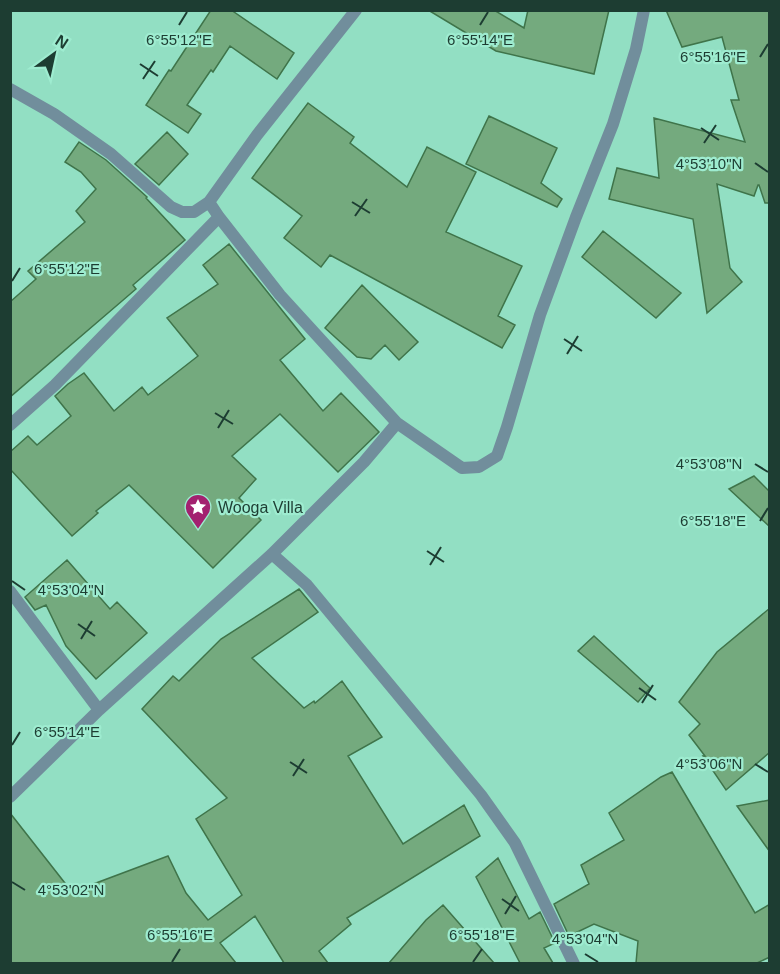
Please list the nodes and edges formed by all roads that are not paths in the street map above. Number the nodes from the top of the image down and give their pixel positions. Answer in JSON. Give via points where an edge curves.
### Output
{"nodes":[{"id":1,"x":356,"y":10,"type":"edge"},
{"id":2,"x":644,"y":10,"type":"edge"},
{"id":3,"x":10,"y":89,"type":"edge"},
{"id":4,"x":209,"y":201,"type":"junction"},
{"id":5,"x":219,"y":217,"type":"junction"},
{"id":6,"x":397,"y":423,"type":"junction"},
{"id":7,"x":10,"y":425,"type":"edge"},
{"id":8,"x":272,"y":554,"type":"junction"},
{"id":9,"x":10,"y":591,"type":"edge"},
{"id":10,"x":99,"y":710,"type":"junction"},
{"id":11,"x":10,"y":797,"type":"edge"},
{"id":12,"x":574,"y":963,"type":"edge"}],
"edges":[{"from":1,"to":4,"type":"street"},
{"from":2,"to":6,"type":"street","via":[[613,124],[540,315],[497,456],[479,467],[462,468]]},
{"from":3,"to":4,"type":"street","via":[[111,154],[171,207],[194,212]]},
{"from":4,"to":5,"type":"street"},
{"from":5,"to":6,"type":"street","via":[[280,294]]},
{"from":5,"to":7,"type":"street"},
{"from":6,"to":8,"type":"street","via":[[364,462]]},
{"from":8,"to":10,"type":"street"},
{"from":8,"to":12,"type":"street","via":[[307,585],[481,795],[515,843]]},
{"from":9,"to":10,"type":"street"},
{"from":10,"to":11,"type":"street"}]}
